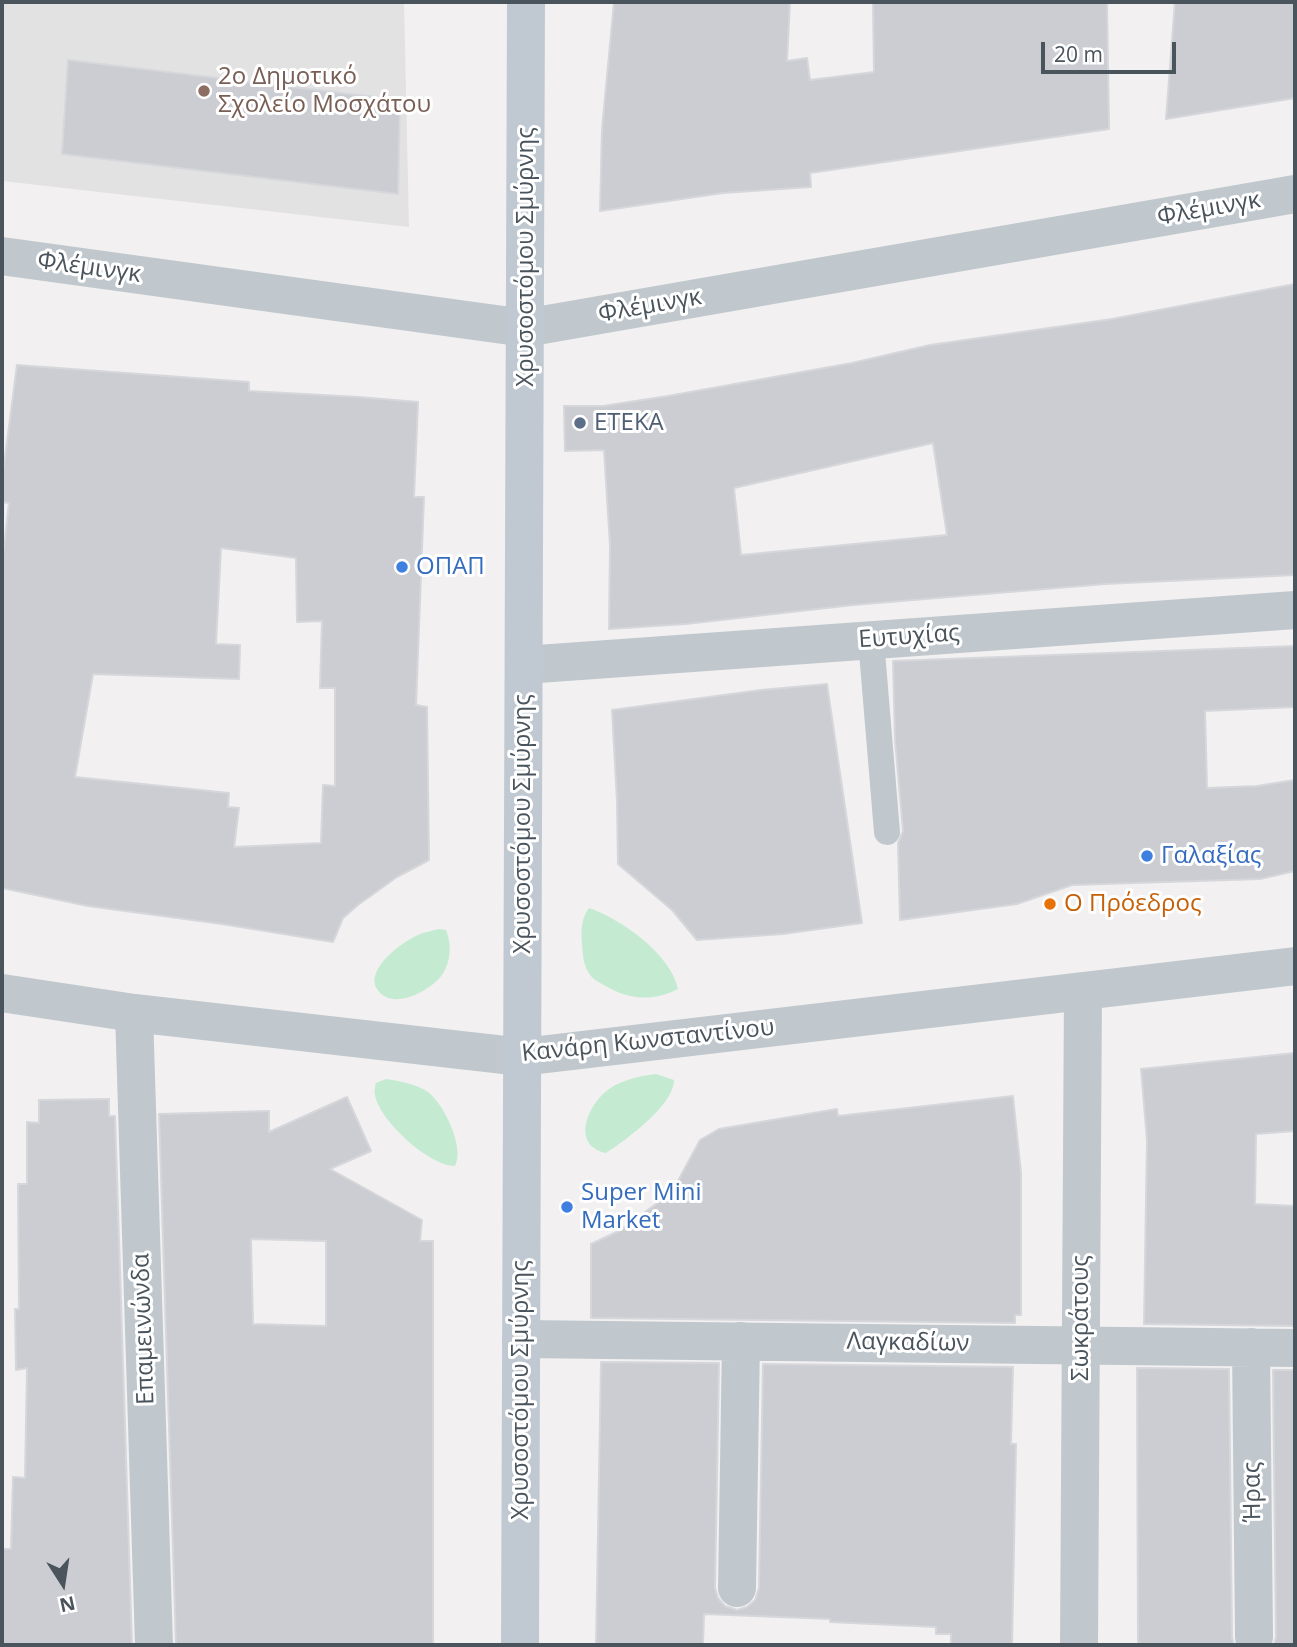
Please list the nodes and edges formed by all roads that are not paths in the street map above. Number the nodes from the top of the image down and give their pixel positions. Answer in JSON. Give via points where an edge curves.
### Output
{"nodes":[{"id":1,"x":526,"y":2,"type":"edge"},
{"id":2,"x":1295,"y":194,"type":"edge"},
{"id":3,"x":2,"y":256,"type":"edge"},
{"id":4,"x":525,"y":328,"type":"junction"},
{"id":5,"x":1295,"y":610,"type":"edge"},
{"id":6,"x":871,"y":640,"type":"junction"},
{"id":7,"x":524,"y":664,"type":"junction"},
{"id":8,"x":887,"y":832,"type":"dead end"},
{"id":9,"x":1295,"y":966,"type":"edge"},
{"id":10,"x":1083,"y":991,"type":"junction"},
{"id":11,"x":2,"y":993,"type":"edge"},
{"id":12,"x":134,"y":1013,"type":"junction"},
{"id":13,"x":522,"y":1057,"type":"junction"},
{"id":14,"x":521,"y":1339,"type":"junction"},
{"id":15,"x":741,"y":1341,"type":"junction"},
{"id":16,"x":1080,"y":1347,"type":"junction"},
{"id":17,"x":1251,"y":1347,"type":"junction"},
{"id":18,"x":1295,"y":1348,"type":"edge"},
{"id":19,"x":737,"y":1588,"type":"dead end"},
{"id":20,"x":1254,"y":1637,"type":"dead end"},
{"id":21,"x":154,"y":1645,"type":"edge"},
{"id":22,"x":520,"y":1645,"type":"edge"},
{"id":23,"x":1079,"y":1645,"type":"edge"}],
"edges":[{"from":1,"to":4,"type":"main road","name":"Χρυσοστόμου Σμύρνης"},
{"from":2,"to":4,"type":"street","name":"Φλέμινγκ"},
{"from":3,"to":4,"type":"street","name":"Φλέμινγκ"},
{"from":4,"to":7,"type":"main road","name":"Χρυσοστόμου Σμύρνης"},
{"from":5,"to":6,"type":"street","name":"Ευτυχίας"},
{"from":6,"to":7,"type":"street","name":"Ευτυχίας"},
{"from":6,"to":8,"type":"lane"},
{"from":7,"to":13,"type":"main road","name":"Χρυσοστόμου Σμύρνης"},
{"from":9,"to":10,"type":"street","name":"Κανάρη Κωνσταντίνου"},
{"from":10,"to":13,"type":"street","name":"Κανάρη Κωνσταντίνου"},
{"from":10,"to":16,"type":"street","name":"Σωκράτους"},
{"from":11,"to":12,"type":"street","name":"Κανάρη Κωνσταντίνου"},
{"from":12,"to":13,"type":"street","name":"Κανάρη Κωνσταντίνου"},
{"from":12,"to":21,"type":"street","name":"Επαμεινώνδα"},
{"from":13,"to":14,"type":"main road","name":"Χρυσοστόμου Σμύρνης"},
{"from":14,"to":15,"type":"street","name":"Λαγκαδίων"},
{"from":14,"to":22,"type":"main road","name":"Χρυσοστόμου Σμύρνης"},
{"from":15,"to":16,"type":"street","name":"Λαγκαδίων"},
{"from":15,"to":19,"type":"street"},
{"from":16,"to":17,"type":"street","name":"Λαγκαδίων"},
{"from":16,"to":23,"type":"street","name":"Σωκράτους"},
{"from":17,"to":18,"type":"street","name":"Λαγκαδίων"},
{"from":17,"to":20,"type":"street","name":"Ήρας"}]}
